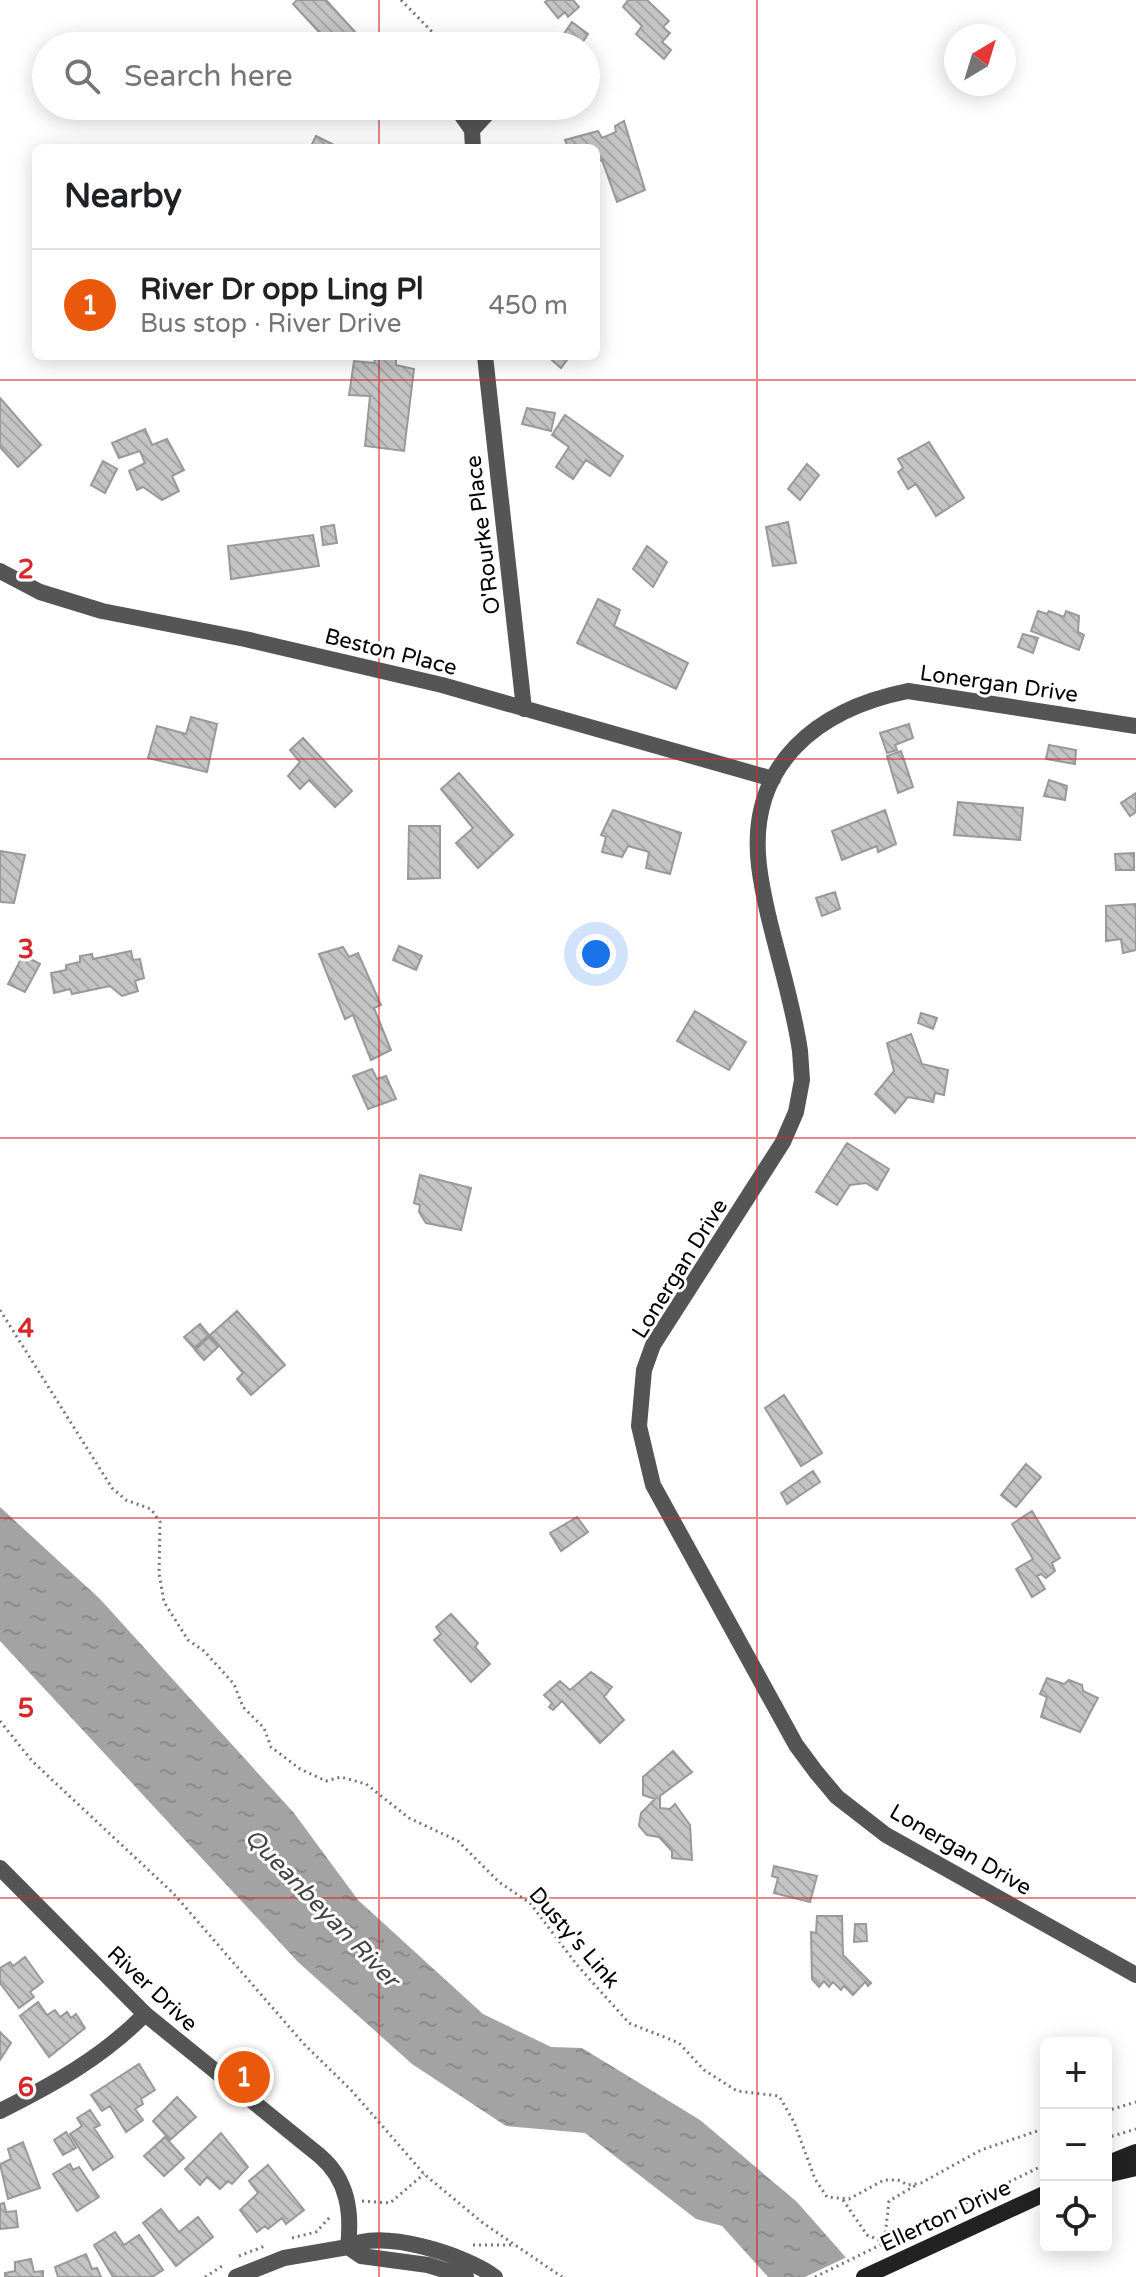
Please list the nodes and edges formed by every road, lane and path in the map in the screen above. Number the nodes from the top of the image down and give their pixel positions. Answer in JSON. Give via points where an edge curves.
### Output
{"nodes":[{"id":1,"x":401,"y":0,"type":"edge"},
{"id":2,"x":432,"y":32,"type":"edge"},
{"id":3,"x":465,"y":120,"type":"edge"},
{"id":4,"x":481,"y":120,"type":"edge"},
{"id":5,"x":472,"y":130,"type":"junction"},
{"id":6,"x":473,"y":144,"type":"edge"},
{"id":7,"x":485,"y":360,"type":"edge"},
{"id":8,"x":0,"y":571,"type":"edge"},
{"id":9,"x":524,"y":709,"type":"junction"},
{"id":10,"x":1136,"y":726,"type":"edge"},
{"id":11,"x":773,"y":779,"type":"junction"},
{"id":12,"x":0,"y":1310,"type":"edge"},
{"id":13,"x":0,"y":1721,"type":"edge"},
{"id":14,"x":0,"y":1868,"type":"edge"},
{"id":15,"x":1136,"y":1975,"type":"edge"},
{"id":16,"x":145,"y":2014,"type":"junction"},
{"id":17,"x":1136,"y":2102,"type":"edge"},
{"id":18,"x":1112,"y":2109,"type":"edge"},
{"id":19,"x":0,"y":2111,"type":"edge"},
{"id":20,"x":1136,"y":2129,"type":"edge"},
{"id":21,"x":1040,"y":2130,"type":"edge"},
{"id":22,"x":1112,"y":2136,"type":"edge"},
{"id":23,"x":1136,"y":2152,"type":"edge"},
{"id":24,"x":1112,"y":2162,"type":"edge"},
{"id":25,"x":1040,"y":2167,"type":"edge"},
{"id":26,"x":1136,"y":2168,"type":"edge"},
{"id":27,"x":424,"y":2174,"type":"junction"},
{"id":28,"x":1112,"y":2174,"type":"edge"},
{"id":29,"x":921,"y":2183,"type":"junction"},
{"id":30,"x":1040,"y":2196,"type":"edge"},
{"id":31,"x":843,"y":2200,"type":"junction"},
{"id":32,"x":348,"y":2203,"type":"junction"},
{"id":33,"x":287,"y":2239,"type":"dead end"},
{"id":34,"x":274,"y":2243,"type":"dead end"},
{"id":35,"x":348,"y":2247,"type":"junction"},
{"id":36,"x":235,"y":2259,"type":"dead end"},
{"id":37,"x":229,"y":2272,"type":"edge"},
{"id":38,"x":205,"y":2277,"type":"edge"},
{"id":39,"x":466,"y":2277,"type":"edge"},
{"id":40,"x":495,"y":2277,"type":"edge"},
{"id":41,"x":562,"y":2277,"type":"edge"},
{"id":42,"x":815,"y":2277,"type":"edge"},
{"id":43,"x":864,"y":2277,"type":"edge"}],
"edges":[{"from":1,"to":2,"type":"path"},
{"from":3,"to":5,"type":"street"},
{"from":4,"to":5,"type":"street"},
{"from":5,"to":6,"type":"street"},
{"from":7,"to":9,"type":"street","name":"O'Rourke Place"},
{"from":8,"to":9,"type":"street","name":"Beston Place","via":[[40,592],[102,611],[343,661]]},
{"from":9,"to":11,"type":"street","name":"Beston Place"},
{"from":10,"to":11,"type":"street","name":"Lonergan Drive","via":[[908,691],[841,711],[811,729]]},
{"from":11,"to":15,"type":"street","name":"Lonergan Drive","via":[[763,808],[759,864],[795,1015],[800,1051],[796,1112],[777,1154],[653,1345],[640,1396],[643,1456],[673,1525],[796,1745],[837,1797],[886,1835]]},
{"from":12,"to":31,"type":"path","name":"Dusty's Link","via":[[108,1483],[126,1500],[151,1509],[160,1522],[164,1602],[188,1640],[234,1684],[271,1747],[326,1781],[341,1777],[366,1784],[409,1818],[466,1847],[499,1882],[530,1903],[629,2023],[679,2043],[704,2070],[737,2091],[779,2096],[822,2192]]},
{"from":13,"to":27,"type":"path","via":[[32,1761],[173,1893]]},
{"from":14,"to":16,"type":"street","name":"River Drive"},
{"from":16,"to":19,"type":"street","via":[[83,2066]]},
{"from":16,"to":32,"type":"street","name":"River Drive","via":[[329,2164]]},
{"from":17,"to":18,"type":"path"},
{"from":20,"to":22,"type":"path"},
{"from":21,"to":29,"type":"path","via":[[981,2150]]},
{"from":23,"to":24,"type":"main road"},
{"from":25,"to":42,"type":"path"},
{"from":26,"to":28,"type":"main road"},
{"from":27,"to":32,"type":"path","via":[[390,2203]]},
{"from":27,"to":41,"type":"path"},
{"from":29,"to":31,"type":"path","via":[[884,2180]]},
{"from":29,"to":31,"type":"path","via":[[889,2201],[885,2236],[879,2240],[867,2235]]},
{"from":30,"to":43,"type":"main road","name":"Ellerton Drive"},
{"from":32,"to":33,"type":"path","via":[[333,2205],[332,2216],[316,2232]]},
{"from":32,"to":35,"type":"street","name":"River Drive"},
{"from":34,"to":36,"type":"path"},
{"from":35,"to":37,"type":"street"},
{"from":35,"to":39,"type":"street","via":[[361,2256],[428,2265]]},
{"from":35,"to":40,"type":"street","via":[[359,2241],[413,2246],[456,2257]]},
{"from":37,"to":38,"type":"path"}]}
